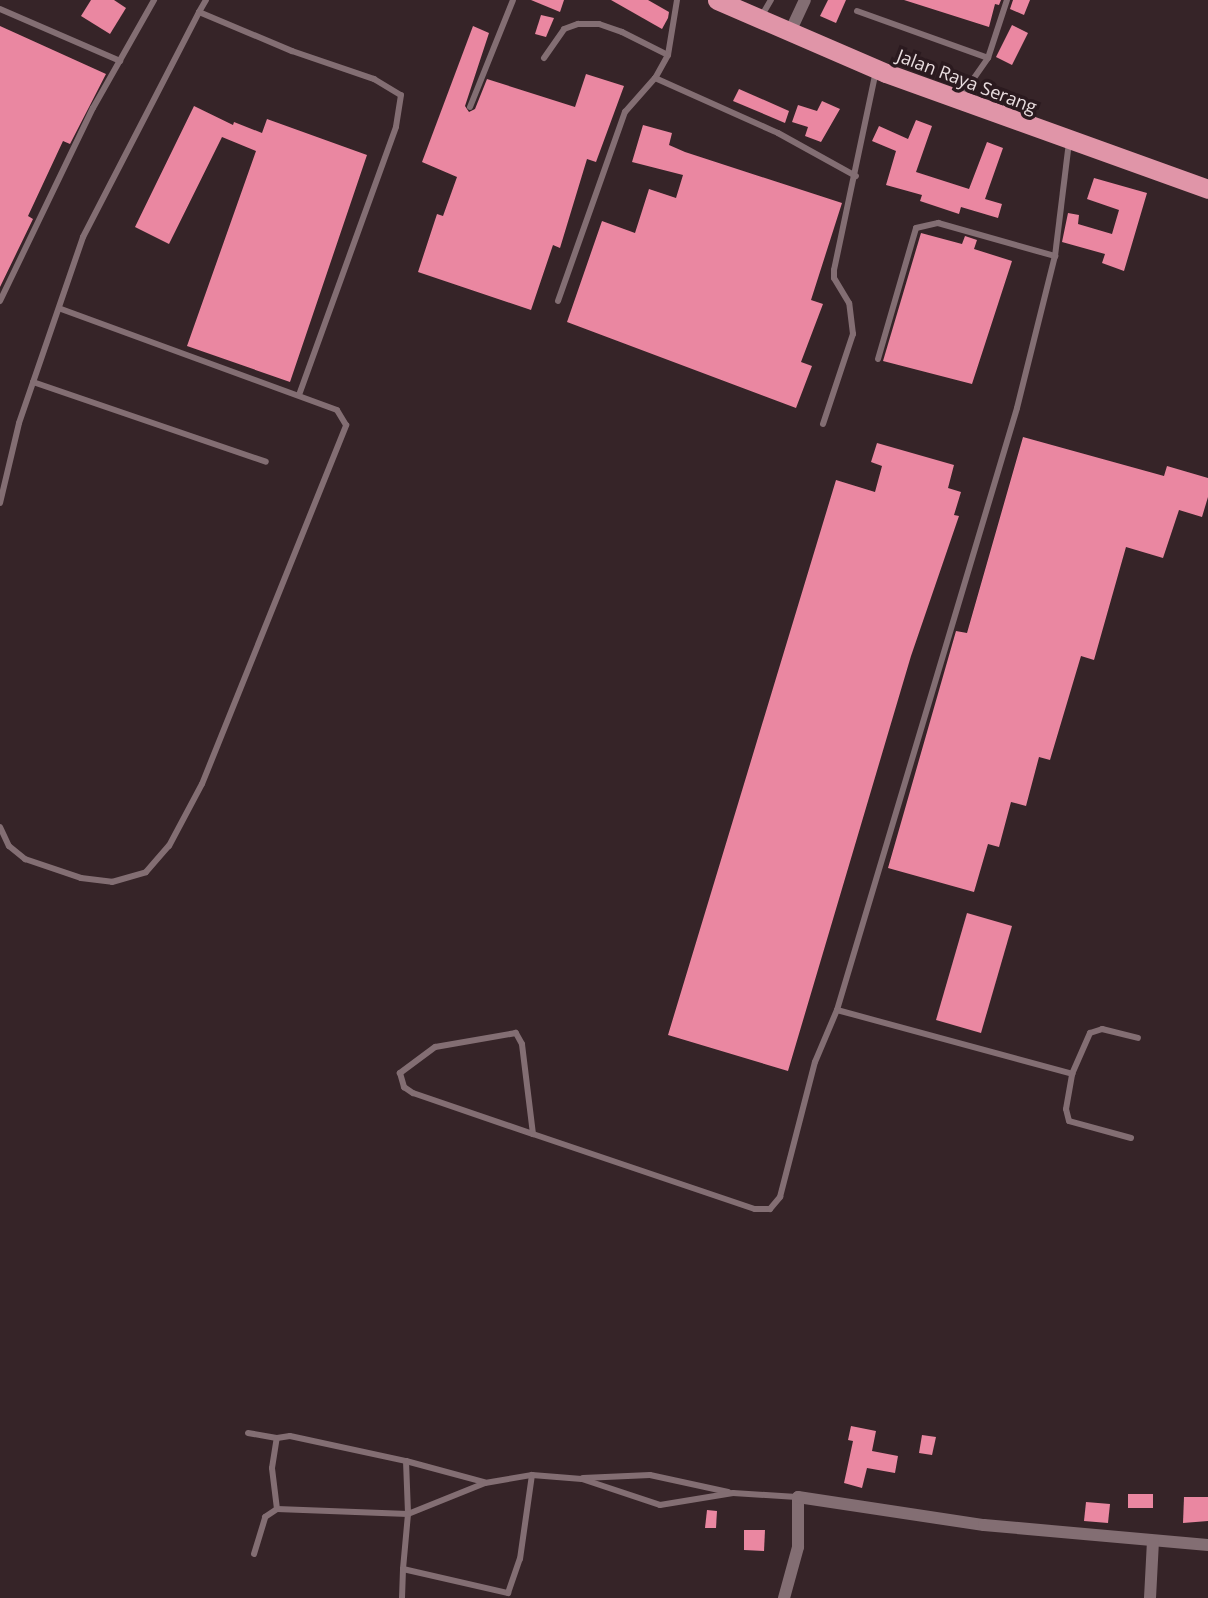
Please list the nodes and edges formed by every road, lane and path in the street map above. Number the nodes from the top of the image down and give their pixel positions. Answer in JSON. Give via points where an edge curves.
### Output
{"nodes":[{"id":1,"x":154,"y":0,"type":"edge"},
{"id":2,"x":206,"y":0,"type":"edge"},
{"id":3,"x":513,"y":0,"type":"edge"},
{"id":4,"x":677,"y":0,"type":"edge"},
{"id":5,"x":717,"y":0,"type":"edge"},
{"id":6,"x":771,"y":0,"type":"edge"},
{"id":7,"x":805,"y":0,"type":"edge"},
{"id":8,"x":1006,"y":0,"type":"edge"},
{"id":9,"x":0,"y":9,"type":"edge"},
{"id":10,"x":857,"y":11,"type":"dead end"},
{"id":11,"x":200,"y":12,"type":"junction"},
{"id":12,"x":760,"y":19,"type":"junction"},
{"id":13,"x":790,"y":32,"type":"junction"},
{"id":14,"x":668,"y":55,"type":"junction"},
{"id":15,"x":544,"y":58,"type":"dead end"},
{"id":16,"x":988,"y":58,"type":"junction"},
{"id":17,"x":120,"y":61,"type":"junction"},
{"id":18,"x":876,"y":69,"type":"junction"},
{"id":19,"x":655,"y":78,"type":"junction"},
{"id":20,"x":959,"y":99,"type":"junction"},
{"id":21,"x":470,"y":107,"type":"dead end"},
{"id":22,"x":1069,"y":142,"type":"junction"},
{"id":23,"x":856,"y":176,"type":"junction"},
{"id":24,"x":1208,"y":190,"type":"edge"},
{"id":25,"x":1055,"y":257,"type":"junction"},
{"id":26,"x":0,"y":301,"type":"edge"},
{"id":27,"x":558,"y":301,"type":"dead end"},
{"id":28,"x":59,"y":308,"type":"junction"},
{"id":29,"x":878,"y":359,"type":"dead end"},
{"id":30,"x":33,"y":382,"type":"junction"},
{"id":31,"x":299,"y":395,"type":"junction"},
{"id":32,"x":823,"y":424,"type":"dead end"},
{"id":33,"x":266,"y":462,"type":"dead end"},
{"id":34,"x":0,"y":503,"type":"edge"},
{"id":35,"x":0,"y":827,"type":"edge"},
{"id":36,"x":837,"y":1010,"type":"junction"},
{"id":37,"x":1138,"y":1038,"type":"dead end"},
{"id":38,"x":1072,"y":1074,"type":"junction"},
{"id":39,"x":533,"y":1134,"type":"junction"},
{"id":40,"x":1131,"y":1138,"type":"dead end"},
{"id":41,"x":248,"y":1433,"type":"dead end"},
{"id":42,"x":277,"y":1438,"type":"junction"},
{"id":43,"x":405,"y":1461,"type":"junction"},
{"id":44,"x":532,"y":1475,"type":"junction"},
{"id":45,"x":582,"y":1479,"type":"junction"},
{"id":46,"x":485,"y":1483,"type":"junction"},
{"id":47,"x":733,"y":1493,"type":"junction"},
{"id":48,"x":798,"y":1497,"type":"junction"},
{"id":49,"x":277,"y":1508,"type":"junction"},
{"id":50,"x":408,"y":1514,"type":"junction"},
{"id":51,"x":1153,"y":1541,"type":"junction"},
{"id":52,"x":1208,"y":1545,"type":"edge"},
{"id":53,"x":254,"y":1553,"type":"dead end"},
{"id":54,"x":403,"y":1569,"type":"junction"},
{"id":55,"x":402,"y":1598,"type":"edge"},
{"id":56,"x":784,"y":1598,"type":"edge"},
{"id":57,"x":1150,"y":1598,"type":"edge"}],
"edges":[{"from":1,"to":17,"type":"lane"},
{"from":2,"to":11,"type":"lane"},
{"from":3,"to":21,"type":"lane"},
{"from":4,"to":14,"type":"lane"},
{"from":5,"to":12,"type":"highway","name":"Jalan Raya Serang"},
{"from":6,"to":12,"type":"lane"},
{"from":7,"to":13,"type":"street"},
{"from":8,"to":16,"type":"lane"},
{"from":9,"to":17,"type":"lane"},
{"from":10,"to":16,"type":"lane"},
{"from":11,"to":28,"type":"lane","via":[[83,237]]},
{"from":11,"to":31,"type":"lane","via":[[391,86],[401,95],[389,147]]},
{"from":12,"to":13,"type":"highway","name":"Jalan Raya Serang"},
{"from":13,"to":18,"type":"highway","name":"Jalan Raya Serang"},
{"from":14,"to":15,"type":"lane","via":[[599,24],[578,24],[564,29]]},
{"from":14,"to":19,"type":"lane"},
{"from":16,"to":20,"type":"lane"},
{"from":17,"to":26,"type":"lane"},
{"from":18,"to":20,"type":"highway","name":"Jalan Raya Serang"},
{"from":18,"to":23,"type":"lane"},
{"from":19,"to":23,"type":"lane","via":[[778,133]]},
{"from":19,"to":27,"type":"lane","via":[[625,112]]},
{"from":20,"to":22,"type":"highway","name":"Jalan Raya Serang"},
{"from":22,"to":24,"type":"highway","name":"Jalan Raya Serang"},
{"from":22,"to":25,"type":"lane"},
{"from":23,"to":32,"type":"lane","via":[[834,270],[849,303],[853,334]]},
{"from":25,"to":29,"type":"lane","via":[[928,221],[916,228]]},
{"from":25,"to":36,"type":"lane","via":[[1017,408]]},
{"from":28,"to":30,"type":"lane"},
{"from":28,"to":31,"type":"lane"},
{"from":30,"to":33,"type":"lane"},
{"from":30,"to":34,"type":"lane"},
{"from":31,"to":35,"type":"lane","via":[[337,410],[346,425],[202,784],[169,846],[146,872],[112,882],[81,878],[25,859],[9,846]]},
{"from":36,"to":38,"type":"lane"},
{"from":36,"to":39,"type":"lane","via":[[816,1062],[780,1197],[770,1209],[755,1209]]},
{"from":37,"to":38,"type":"lane","via":[[1095,1028],[1084,1042]]},
{"from":38,"to":40,"type":"lane","via":[[1066,1109],[1069,1121]]},
{"from":39,"to":39,"type":"lane","via":[[413,1093],[404,1087],[400,1073],[435,1046],[516,1033],[523,1044]]},
{"from":41,"to":42,"type":"lane"},
{"from":42,"to":43,"type":"lane","via":[[290,1436]]},
{"from":42,"to":49,"type":"lane","via":[[272,1468]]},
{"from":43,"to":46,"type":"lane"},
{"from":43,"to":50,"type":"lane"},
{"from":44,"to":45,"type":"lane"},
{"from":44,"to":46,"type":"lane"},
{"from":44,"to":54,"type":"lane","via":[[520,1559],[508,1593]]},
{"from":45,"to":47,"type":"lane","via":[[650,1475]]},
{"from":45,"to":47,"type":"lane","via":[[660,1504]]},
{"from":46,"to":50,"type":"lane"},
{"from":47,"to":48,"type":"lane"},
{"from":48,"to":51,"type":"street","via":[[984,1525]]},
{"from":48,"to":56,"type":"street","via":[[798,1548]]},
{"from":49,"to":50,"type":"lane"},
{"from":49,"to":53,"type":"lane","via":[[265,1517]]},
{"from":50,"to":54,"type":"lane"},
{"from":51,"to":52,"type":"street"},
{"from":51,"to":57,"type":"street"},
{"from":54,"to":55,"type":"lane"}]}
